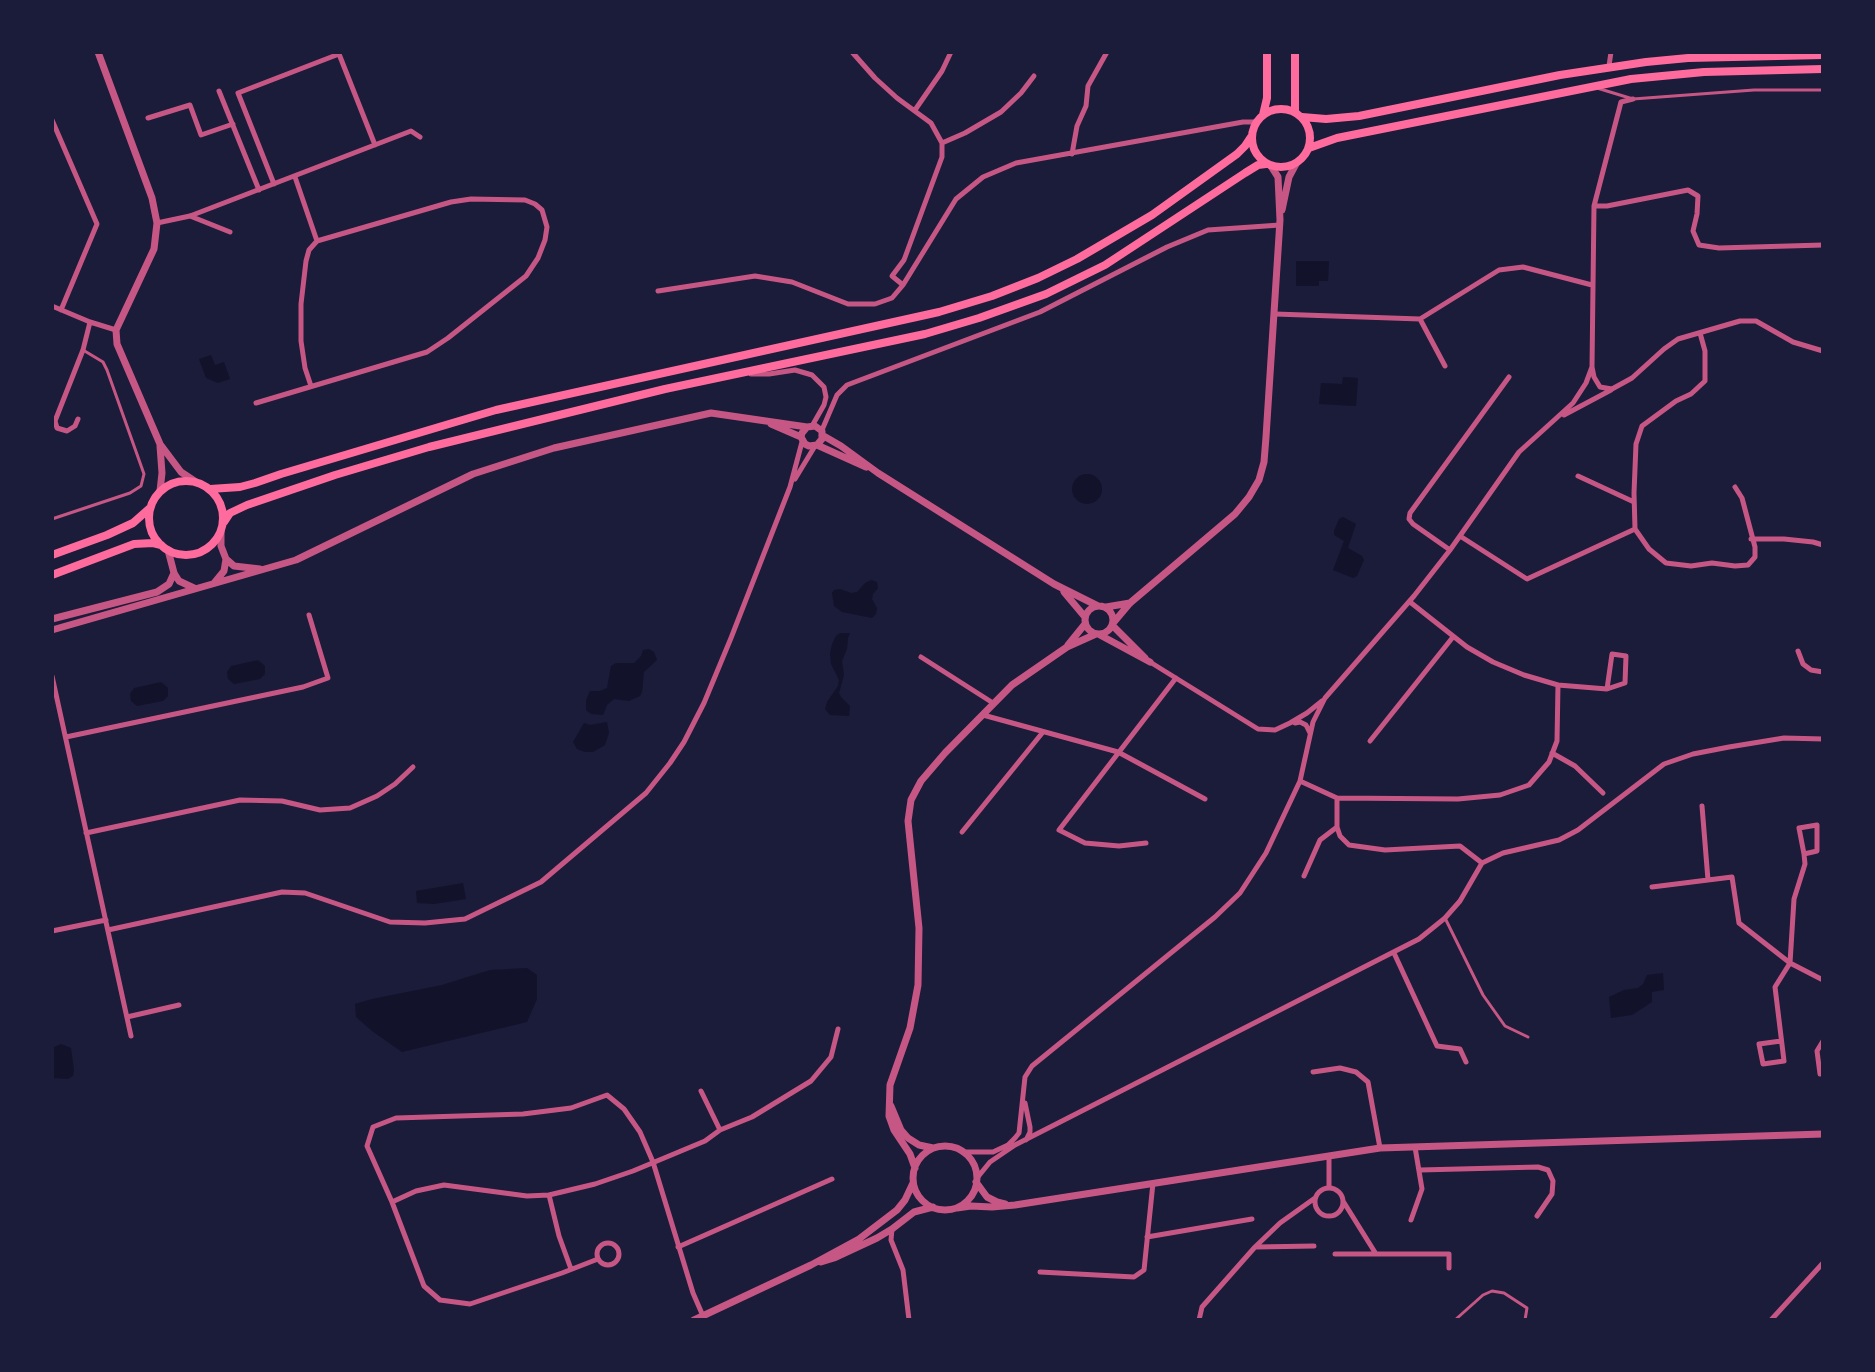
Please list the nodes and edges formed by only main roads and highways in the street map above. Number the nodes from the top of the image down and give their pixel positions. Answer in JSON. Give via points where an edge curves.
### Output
{"nodes":[{"id":1,"x":1267,"y":52,"type":"edge"},
{"id":2,"x":1295,"y":52,"type":"edge"},
{"id":3,"x":1823,"y":55,"type":"edge"},
{"id":4,"x":1823,"y":69,"type":"edge"},
{"id":5,"x":1299,"y":115,"type":"junction"},
{"id":6,"x":1259,"y":119,"type":"junction"},
{"id":7,"x":1251,"y":137,"type":"junction"},
{"id":8,"x":1309,"y":148,"type":"junction"},
{"id":9,"x":1269,"y":165,"type":"junction"},
{"id":10,"x":210,"y":489,"type":"junction"},
{"id":11,"x":150,"y":508,"type":"junction"},
{"id":12,"x":224,"y":522,"type":"junction"},
{"id":13,"x":165,"y":548,"type":"junction"},
{"id":14,"x":52,"y":555,"type":"edge"},
{"id":15,"x":52,"y":575,"type":"edge"}],
"edges":[{"from":1,"to":6,"type":"main road","via":[[1267,98]]},
{"from":2,"to":5,"type":"main road"},
{"from":3,"to":5,"type":"main road","via":[[1609,66],[1359,116]]},
{"from":4,"to":8,"type":"main road","via":[[1631,79]]},
{"from":5,"to":6,"type":"main road","via":[[1278,109]]},
{"from":5,"to":8,"type":"main road","via":[[1310,132]]},
{"from":6,"to":7,"type":"main road"},
{"from":7,"to":9,"type":"main road","via":[[1255,152]]},
{"from":7,"to":10,"type":"main road","via":[[1237,154],[1152,215],[1077,259],[992,296],[496,410],[255,483]]},
{"from":8,"to":9,"type":"main road","via":[[1296,164]]},
{"from":9,"to":12,"type":"main road","via":[[1258,165],[1105,265],[979,318],[429,447],[247,505]]},
{"from":10,"to":11,"type":"main road","via":[[187,480],[172,483]]},
{"from":10,"to":12,"type":"main road","via":[[221,503]]},
{"from":11,"to":13,"type":"main road","via":[[152,532]]},
{"from":11,"to":14,"type":"main road","via":[[133,523]]},
{"from":12,"to":13,"type":"main road","via":[[213,544],[201,552],[187,555]]},
{"from":13,"to":15,"type":"main road","via":[[134,544]]}]}
